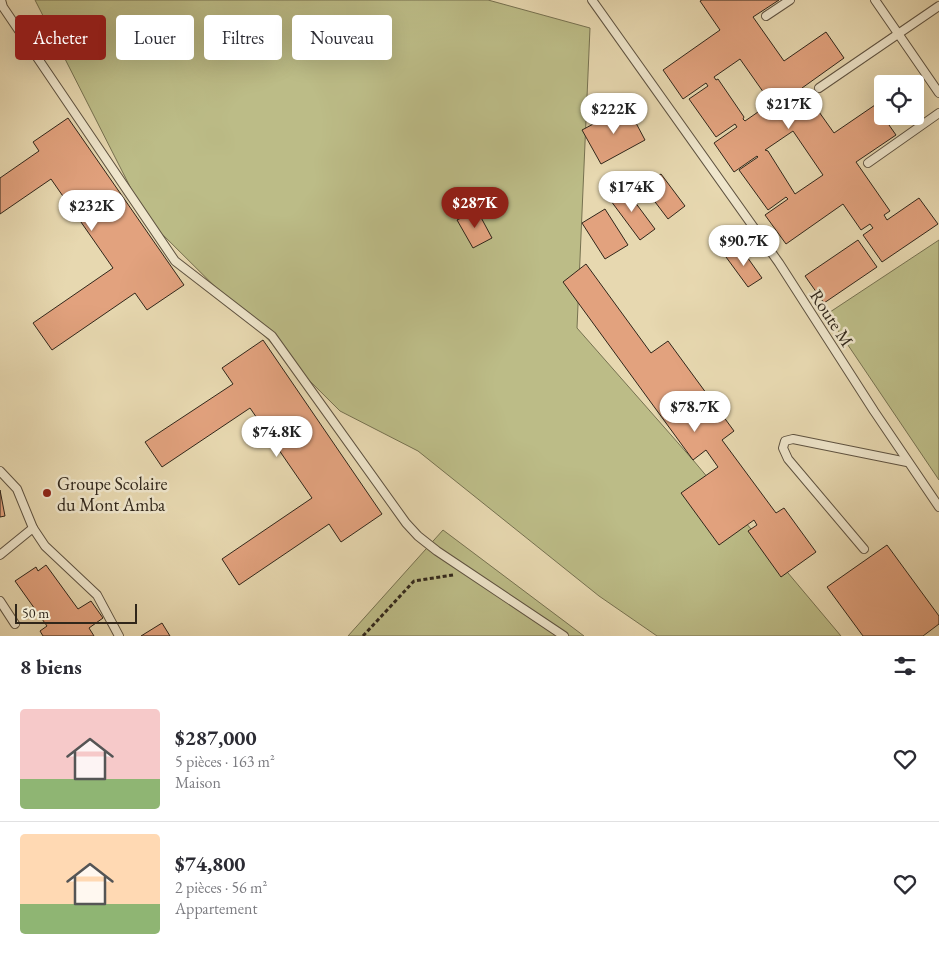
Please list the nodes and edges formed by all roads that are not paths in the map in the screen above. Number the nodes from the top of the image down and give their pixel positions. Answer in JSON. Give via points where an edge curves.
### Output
{"nodes":[{"id":1,"x":1,"y":0,"type":"edge"},
{"id":2,"x":592,"y":0,"type":"edge"},
{"id":3,"x":790,"y":0,"type":"edge"},
{"id":4,"x":875,"y":0,"type":"edge"},
{"id":5,"x":939,"y":6,"type":"edge"},
{"id":6,"x":766,"y":16,"type":"dead end"},
{"id":7,"x":898,"y":34,"type":"junction"},
{"id":8,"x":819,"y":88,"type":"dead end"},
{"id":9,"x":939,"y":92,"type":"edge"},
{"id":10,"x":939,"y":113,"type":"edge"},
{"id":11,"x":868,"y":163,"type":"dead end"},
{"id":12,"x":908,"y":462,"type":"junction"},
{"id":13,"x":0,"y":471,"type":"edge"},
{"id":14,"x":939,"y":506,"type":"edge"},
{"id":15,"x":33,"y":528,"type":"junction"},
{"id":16,"x":864,"y":549,"type":"dead end"},
{"id":17,"x":0,"y":555,"type":"edge"},
{"id":18,"x":0,"y":601,"type":"edge"},
{"id":19,"x":15,"y":624,"type":"dead end"},
{"id":20,"x":119,"y":636,"type":"edge"},
{"id":21,"x":564,"y":636,"type":"edge"}],
"edges":[{"from":1,"to":21,"type":"lane","via":[[175,261],[272,336],[418,536]]},
{"from":2,"to":12,"type":"lane","name":"Route M","via":[[779,263]]},
{"from":3,"to":6,"type":"lane"},
{"from":4,"to":7,"type":"lane"},
{"from":5,"to":7,"type":"lane"},
{"from":7,"to":8,"type":"lane"},
{"from":7,"to":9,"type":"lane"},
{"from":10,"to":11,"type":"lane"},
{"from":12,"to":14,"type":"lane","name":"Route M"},
{"from":12,"to":16,"type":"lane","via":[[793,439],[785,441],[783,448],[788,460]]},
{"from":13,"to":15,"type":"lane","via":[[17,488]]},
{"from":15,"to":17,"type":"lane"},
{"from":15,"to":20,"type":"lane","via":[[46,546],[97,595]]},
{"from":18,"to":19,"type":"lane"}]}
